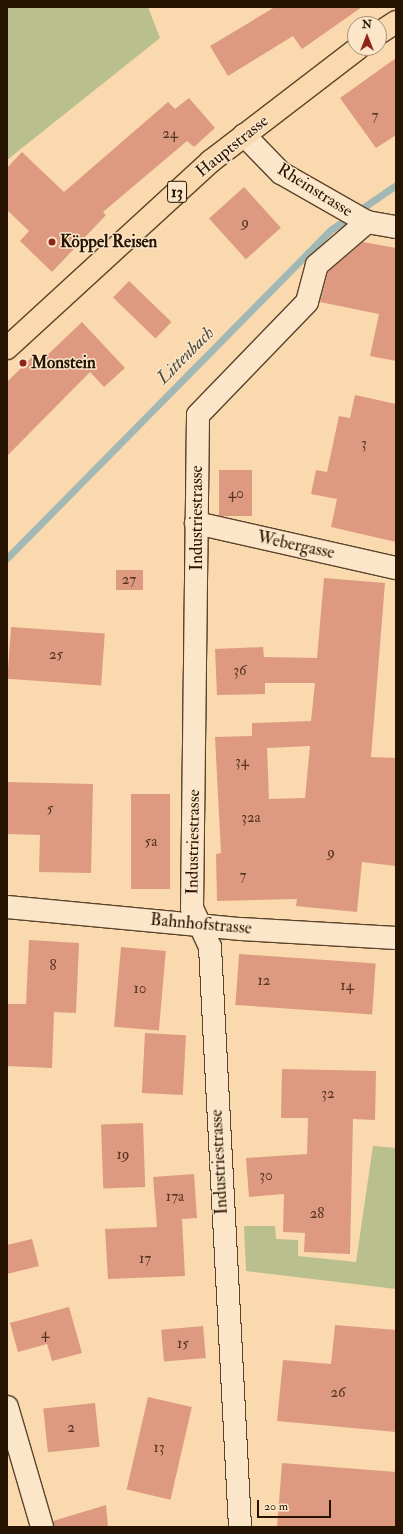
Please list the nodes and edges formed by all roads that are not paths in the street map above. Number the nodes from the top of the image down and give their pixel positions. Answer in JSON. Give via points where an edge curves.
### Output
{"nodes":[{"id":1,"x":396,"y":22,"type":"edge"},
{"id":2,"x":387,"y":28,"type":"edge"},
{"id":3,"x":348,"y":56,"type":"edge"},
{"id":4,"x":244,"y":135,"type":"junction"},
{"id":5,"x":367,"y":222,"type":"junction"},
{"id":6,"x":396,"y":227,"type":"edge"},
{"id":7,"x":7,"y":348,"type":"edge"},
{"id":8,"x":196,"y":523,"type":"junction"},
{"id":9,"x":396,"y":568,"type":"edge"},
{"id":10,"x":7,"y":907,"type":"edge"},
{"id":11,"x":198,"y":924,"type":"junction"},
{"id":12,"x":396,"y":938,"type":"edge"},
{"id":13,"x":7,"y":1407,"type":"edge"},
{"id":14,"x":42,"y":1527,"type":"edge"},
{"id":15,"x":240,"y":1527,"type":"edge"}],
"edges":[{"from":1,"to":2,"type":"main road"},
{"from":3,"to":4,"type":"main road","name":"Hauptstrasse","number":"13"},
{"from":4,"to":5,"type":"street","name":"Rheinstrasse","via":[[280,173]]},
{"from":4,"to":7,"type":"main road","name":"Hauptstrasse","number":"13"},
{"from":5,"to":6,"type":"street","name":"Rheinstrasse"},
{"from":5,"to":8,"type":"street","name":"Industriestrasse","via":[[317,265],[308,302],[198,415]]},
{"from":8,"to":9,"type":"street","name":"Webergasse"},
{"from":8,"to":11,"type":"street","name":"Industriestrasse","via":[[192,908]]},
{"from":10,"to":11,"type":"street","name":"Bahnhofstrasse"},
{"from":11,"to":12,"type":"street","name":"Bahnhofstrasse"},
{"from":11,"to":15,"type":"street","name":"Industriestrasse","via":[[210,947]]},
{"from":13,"to":14,"type":"street"}]}
